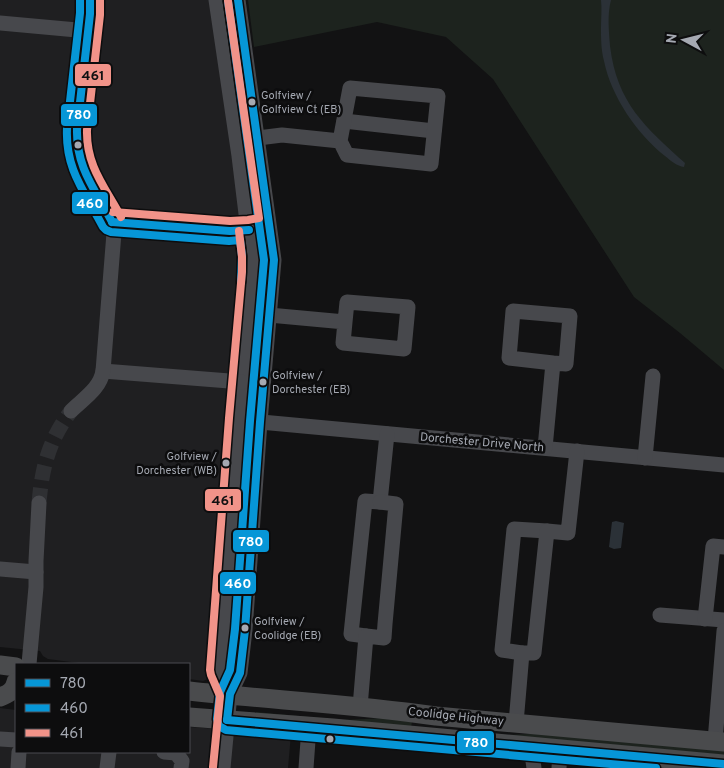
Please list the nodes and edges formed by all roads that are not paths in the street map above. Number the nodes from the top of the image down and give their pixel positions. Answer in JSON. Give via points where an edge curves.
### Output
{"nodes":[{"id":1,"x":90,"y":0,"type":"edge"},
{"id":2,"x":216,"y":0,"type":"edge"},
{"id":3,"x":238,"y":0,"type":"edge"},
{"id":4,"x":0,"y":23,"type":"edge"},
{"id":5,"x":88,"y":31,"type":"junction"},
{"id":6,"x":344,"y":121,"type":"junction"},
{"id":7,"x":434,"y":131,"type":"junction"},
{"id":8,"x":258,"y":138,"type":"junction"},
{"id":9,"x":340,"y":141,"type":"junction"},
{"id":10,"x":86,"y":174,"type":"tunnel mouth"},
{"id":11,"x":270,"y":226,"type":"junction"},
{"id":12,"x":248,"y":230,"type":"junction"},
{"id":13,"x":269,"y":315,"type":"junction"},
{"id":14,"x":345,"y":322,"type":"junction"},
{"id":15,"x":553,"y":363,"type":"junction"},
{"id":16,"x":103,"y":371,"type":"junction"},
{"id":17,"x":653,"y":376,"type":"dead end"},
{"id":18,"x":242,"y":382,"type":"junction"},
{"id":19,"x":71,"y":411,"type":"tunnel mouth"},
{"id":20,"x":239,"y":419,"type":"junction"},
{"id":21,"x":260,"y":422,"type":"junction"},
{"id":22,"x":387,"y":434,"type":"junction"},
{"id":23,"x":545,"y":448,"type":"junction"},
{"id":24,"x":577,"y":452,"type":"junction"},
{"id":25,"x":645,"y":458,"type":"junction"},
{"id":26,"x":724,"y":465,"type":"edge"},
{"id":27,"x":380,"y":502,"type":"junction"},
{"id":28,"x":39,"y":503,"type":"tunnel mouth"},
{"id":29,"x":547,"y":531,"type":"junction"},
{"id":30,"x":724,"y":547,"type":"edge"},
{"id":31,"x":0,"y":569,"type":"edge"},
{"id":32,"x":36,"y":572,"type":"junction"},
{"id":33,"x":660,"y":614,"type":"dead end"},
{"id":34,"x":704,"y":619,"type":"junction"},
{"id":35,"x":724,"y":620,"type":"edge"},
{"id":36,"x":724,"y":631,"type":"edge"},
{"id":37,"x":366,"y":636,"type":"junction"},
{"id":38,"x":522,"y":653,"type":"junction"},
{"id":39,"x":17,"y":663,"type":"edge"},
{"id":40,"x":15,"y":669,"type":"edge"},
{"id":41,"x":190,"y":690,"type":"edge"},
{"id":42,"x":230,"y":694,"type":"junction"},
{"id":43,"x":0,"y":698,"type":"edge"},
{"id":44,"x":15,"y":700,"type":"edge"},
{"id":45,"x":360,"y":707,"type":"junction"},
{"id":46,"x":436,"y":716,"type":"junction"},
{"id":47,"x":190,"y":717,"type":"edge"},
{"id":48,"x":227,"y":720,"type":"junction"},
{"id":49,"x":516,"y":723,"type":"junction"},
{"id":50,"x":309,"y":726,"type":"junction"},
{"id":51,"x":422,"y":737,"type":"junction"},
{"id":52,"x":0,"y":739,"type":"edge"},
{"id":53,"x":15,"y":740,"type":"edge"},
{"id":54,"x":720,"y":741,"type":"edge"},
{"id":55,"x":531,"y":747,"type":"junction"},
{"id":56,"x":19,"y":753,"type":"edge"},
{"id":57,"x":109,"y":753,"type":"edge"},
{"id":58,"x":176,"y":753,"type":"edge"},
{"id":59,"x":559,"y":759,"type":"edge"},
{"id":60,"x":666,"y":763,"type":"edge"},
{"id":61,"x":724,"y":764,"type":"edge"},
{"id":62,"x":18,"y":768,"type":"edge"},
{"id":63,"x":108,"y":768,"type":"edge"},
{"id":64,"x":181,"y":768,"type":"edge"},
{"id":65,"x":223,"y":768,"type":"edge"},
{"id":66,"x":306,"y":768,"type":"edge"},
{"id":67,"x":534,"y":768,"type":"edge"}],
"edges":[{"from":1,"to":5,"type":"street"},
{"from":2,"to":12,"type":"street"},
{"from":3,"to":8,"type":"street"},
{"from":4,"to":5,"type":"street"},
{"from":5,"to":10,"type":"street","via":[[76,136],[78,154]]},
{"from":6,"to":7,"type":"street"},
{"from":6,"to":7,"type":"street","via":[[350,88],[438,96]]},
{"from":6,"to":9,"type":"street"},
{"from":7,"to":9,"type":"street","via":[[431,164],[347,155]]},
{"from":8,"to":9,"type":"street","via":[[282,135]]},
{"from":8,"to":11,"type":"street"},
{"from":11,"to":12,"type":"street"},
{"from":11,"to":13,"type":"street","via":[[274,260]]},
{"from":12,"to":16,"type":"street","via":[[216,230],[109,215],[114,233]]},
{"from":12,"to":18,"type":"street","via":[[252,263]]},
{"from":13,"to":14,"type":"street"},
{"from":13,"to":21,"type":"street"},
{"from":14,"to":14,"type":"street","via":[[343,343],[404,349],[408,308],[347,302]]},
{"from":15,"to":15,"type":"street","via":[[566,364],[570,316],[513,311],[509,358]]},
{"from":15,"to":23,"type":"street"},
{"from":16,"to":18,"type":"street"},
{"from":16,"to":19,"type":"street","via":[[99,384]]},
{"from":17,"to":25,"type":"street"},
{"from":18,"to":20,"type":"street"},
{"from":20,"to":21,"type":"street","name":"Dorchester Drive North"},
{"from":20,"to":42,"type":"street","via":[[220,671]]},
{"from":21,"to":22,"type":"street","name":"Dorchester Drive North"},
{"from":21,"to":42,"type":"street","via":[[245,630],[240,673]]},
{"from":22,"to":23,"type":"street","name":"Dorchester Drive North"},
{"from":22,"to":27,"type":"street"},
{"from":23,"to":24,"type":"street","name":"Dorchester Drive North"},
{"from":24,"to":25,"type":"street","name":"Dorchester Drive North"},
{"from":24,"to":29,"type":"street","via":[[568,533]]},
{"from":25,"to":26,"type":"street","name":"Dorchester Drive North"},
{"from":27,"to":37,"type":"street","via":[[365,501],[351,634]]},
{"from":27,"to":37,"type":"street","via":[[396,504],[384,638]]},
{"from":28,"to":32,"type":"street"},
{"from":29,"to":38,"type":"street","via":[[534,653]]},
{"from":29,"to":38,"type":"street","via":[[514,529],[502,650]]},
{"from":30,"to":34,"type":"street","via":[[713,546]]},
{"from":31,"to":32,"type":"street"},
{"from":32,"to":39,"type":"street","via":[[36,587]]},
{"from":33,"to":34,"type":"street"},
{"from":34,"to":35,"type":"street"},
{"from":36,"to":54,"type":"street"},
{"from":37,"to":45,"type":"street"},
{"from":38,"to":49,"type":"street"},
{"from":40,"to":43,"type":"main road","via":[[14,688]]},
{"from":41,"to":42,"type":"main road","name":"Coolidge Highway"},
{"from":42,"to":45,"type":"main road","name":"Coolidge Highway"},
{"from":42,"to":48,"type":"street"},
{"from":43,"to":44,"type":"main road"},
{"from":45,"to":46,"type":"main road","name":"Coolidge Highway"},
{"from":46,"to":49,"type":"main road","name":"Coolidge Highway"},
{"from":46,"to":51,"type":"main road","via":[[424,720]]},
{"from":47,"to":48,"type":"main road","name":"Coolidge Highway"},
{"from":48,"to":50,"type":"main road","name":"Coolidge Highway"},
{"from":48,"to":65,"type":"street"},
{"from":49,"to":54,"type":"main road","name":"Coolidge Highway"},
{"from":50,"to":51,"type":"main road","name":"Coolidge Highway"},
{"from":50,"to":66,"type":"street"},
{"from":51,"to":55,"type":"main road","name":"Coolidge Highway"},
{"from":52,"to":53,"type":"street"},
{"from":55,"to":59,"type":"main road","name":"Coolidge Highway"},
{"from":55,"to":67,"type":"street"},
{"from":56,"to":62,"type":"street"},
{"from":57,"to":63,"type":"street"},
{"from":58,"to":64,"type":"street","via":[[182,761]]},
{"from":59,"to":60,"type":"main road","name":"Coolidge Highway"},
{"from":60,"to":61,"type":"main road","name":"Coolidge Highway"}]}
